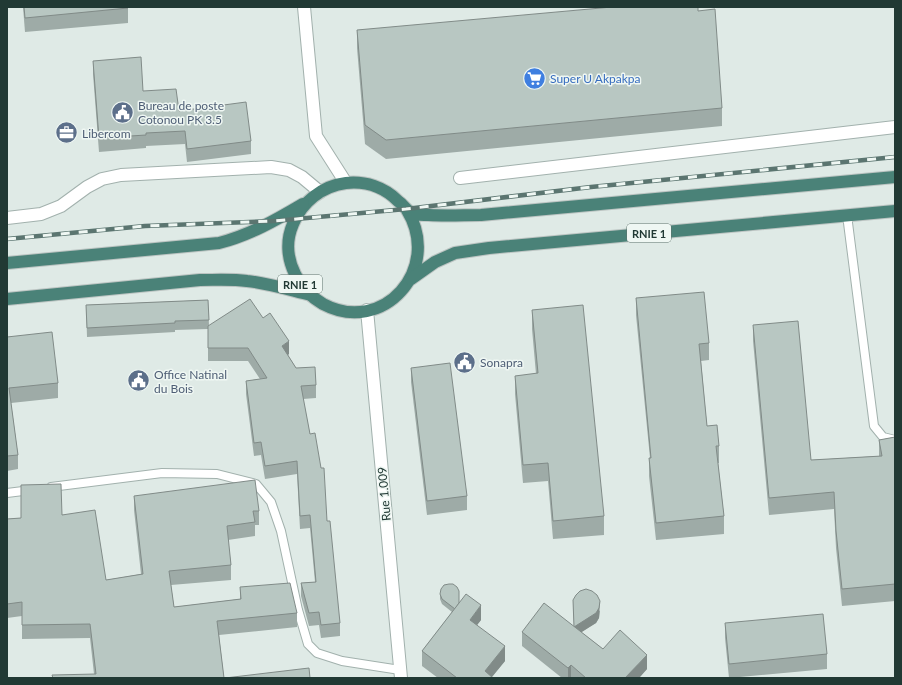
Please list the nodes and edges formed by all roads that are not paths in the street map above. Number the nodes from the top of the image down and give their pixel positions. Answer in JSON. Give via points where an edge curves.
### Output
{"nodes":[{"id":1,"x":304,"y":7,"type":"edge"},
{"id":2,"x":895,"y":127,"type":"edge"},
{"id":3,"x":460,"y":178,"type":"dead end"},
{"id":4,"x":895,"y":178,"type":"edge"},
{"id":5,"x":346,"y":183,"type":"junction"},
{"id":6,"x":320,"y":192,"type":"junction"},
{"id":7,"x":309,"y":200,"type":"junction"},
{"id":8,"x":407,"y":210,"type":"junction"},
{"id":9,"x":895,"y":211,"type":"edge"},
{"id":10,"x":847,"y":215,"type":"junction"},
{"id":11,"x":7,"y":218,"type":"edge"},
{"id":12,"x":7,"y":263,"type":"edge"},
{"id":13,"x":410,"y":280,"type":"junction"},
{"id":14,"x":311,"y":295,"type":"junction"},
{"id":15,"x":7,"y":299,"type":"edge"},
{"id":16,"x":367,"y":310,"type":"junction"},
{"id":17,"x":895,"y":440,"type":"edge"},
{"id":18,"x":7,"y":493,"type":"edge"},
{"id":19,"x":400,"y":674,"type":"edge"}],
"edges":[{"from":1,"to":5,"type":"street","via":[[316,136]]},
{"from":2,"to":3,"type":"street"},
{"from":4,"to":8,"type":"highway","via":[[481,215],[443,216],[414,214]]},
{"from":5,"to":6,"type":"highway","number":"RNIE 1"},
{"from":5,"to":8,"type":"highway","number":"RNIE 1","via":[[369,184],[383,190],[396,198]]},
{"from":6,"to":7,"type":"highway","number":"RNIE 1"},
{"from":6,"to":11,"type":"street","via":[[289,170],[271,167],[121,175],[102,179],[61,206],[41,214]]},
{"from":7,"to":12,"type":"highway","number":"RNIE 1","via":[[238,238],[219,242]]},
{"from":7,"to":14,"type":"highway","number":"RNIE 1","via":[[292,225],[289,253],[297,279]]},
{"from":8,"to":13,"type":"highway","number":"RNIE 1","via":[[415,226],[418,244],[417,262]]},
{"from":9,"to":10,"type":"highway","number":"RNIE 1"},
{"from":10,"to":13,"type":"highway","number":"RNIE 1","via":[[455,253],[435,262]]},
{"from":10,"to":17,"type":"lane","via":[[874,426],[883,437]]},
{"from":13,"to":16,"type":"highway","number":"RNIE 1","via":[[391,299]]},
{"from":14,"to":15,"type":"highway","number":"RNIE 1","via":[[247,280],[200,280]]},
{"from":14,"to":16,"type":"highway","number":"RNIE 1","via":[[337,310]]},
{"from":16,"to":19,"type":"street","name":"Rue 1.009"},
{"from":18,"to":19,"type":"lane","via":[[162,473],[217,474],[256,484],[271,502],[281,532],[308,644],[317,653]]}]}
